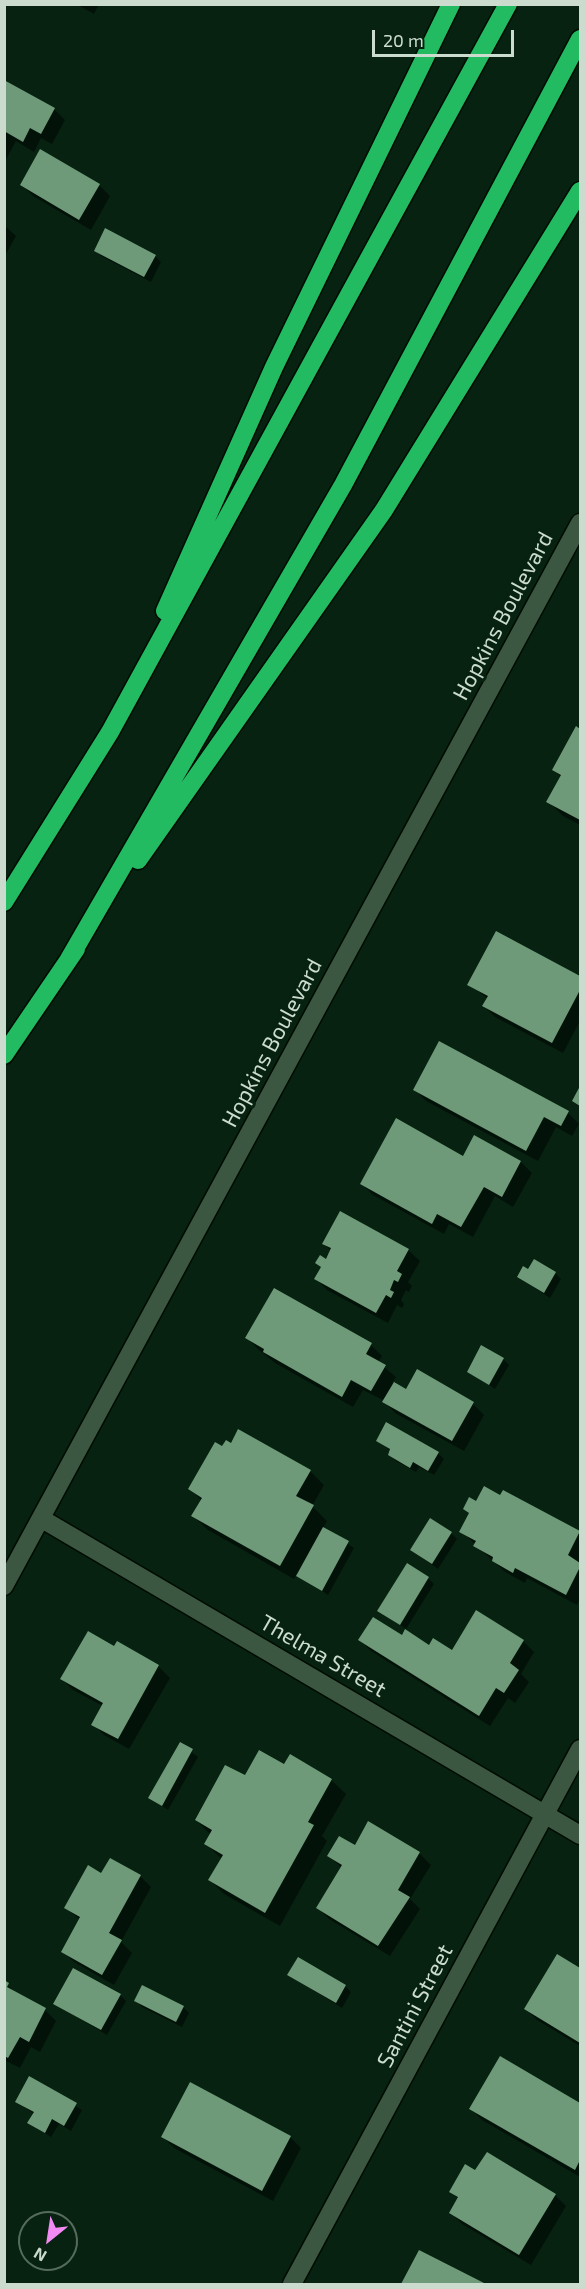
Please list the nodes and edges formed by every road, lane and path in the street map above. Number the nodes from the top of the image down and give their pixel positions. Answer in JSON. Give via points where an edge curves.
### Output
{"nodes":[{"id":1,"x":451,"y":4,"type":"edge"},
{"id":2,"x":508,"y":4,"type":"edge"},
{"id":3,"x":580,"y":39,"type":"edge"},
{"id":4,"x":580,"y":191,"type":"edge"},
{"id":5,"x":580,"y":523,"type":"edge"},
{"id":6,"x":111,"y":732,"type":"junction"},
{"id":7,"x":4,"y":902,"type":"edge"},
{"id":8,"x":69,"y":959,"type":"junction"},
{"id":9,"x":4,"y":1055,"type":"edge"},
{"id":10,"x":42,"y":1519,"type":"junction"},
{"id":11,"x":4,"y":1586,"type":"edge"},
{"id":12,"x":580,"y":1749,"type":"edge"},
{"id":13,"x":546,"y":1815,"type":"junction"},
{"id":14,"x":580,"y":1835,"type":"edge"},
{"id":15,"x":291,"y":2284,"type":"edge"}],
"edges":[{"from":1,"to":6,"type":"highway","via":[[274,367]]},
{"from":2,"to":6,"type":"highway"},
{"from":3,"to":8,"type":"highway","via":[[343,484]]},
{"from":4,"to":8,"type":"highway","via":[[384,510]]},
{"from":5,"to":10,"type":"street","name":"Hopkins Boulevard"},
{"from":6,"to":7,"type":"highway"},
{"from":8,"to":9,"type":"highway"},
{"from":10,"to":11,"type":"street","name":"Hopkins Boulevard"},
{"from":10,"to":13,"type":"street","name":"Thelma Street"},
{"from":12,"to":13,"type":"street","name":"Santini Street"},
{"from":13,"to":14,"type":"street","name":"Thelma Street"},
{"from":13,"to":15,"type":"street","name":"Santini Street"}]}
